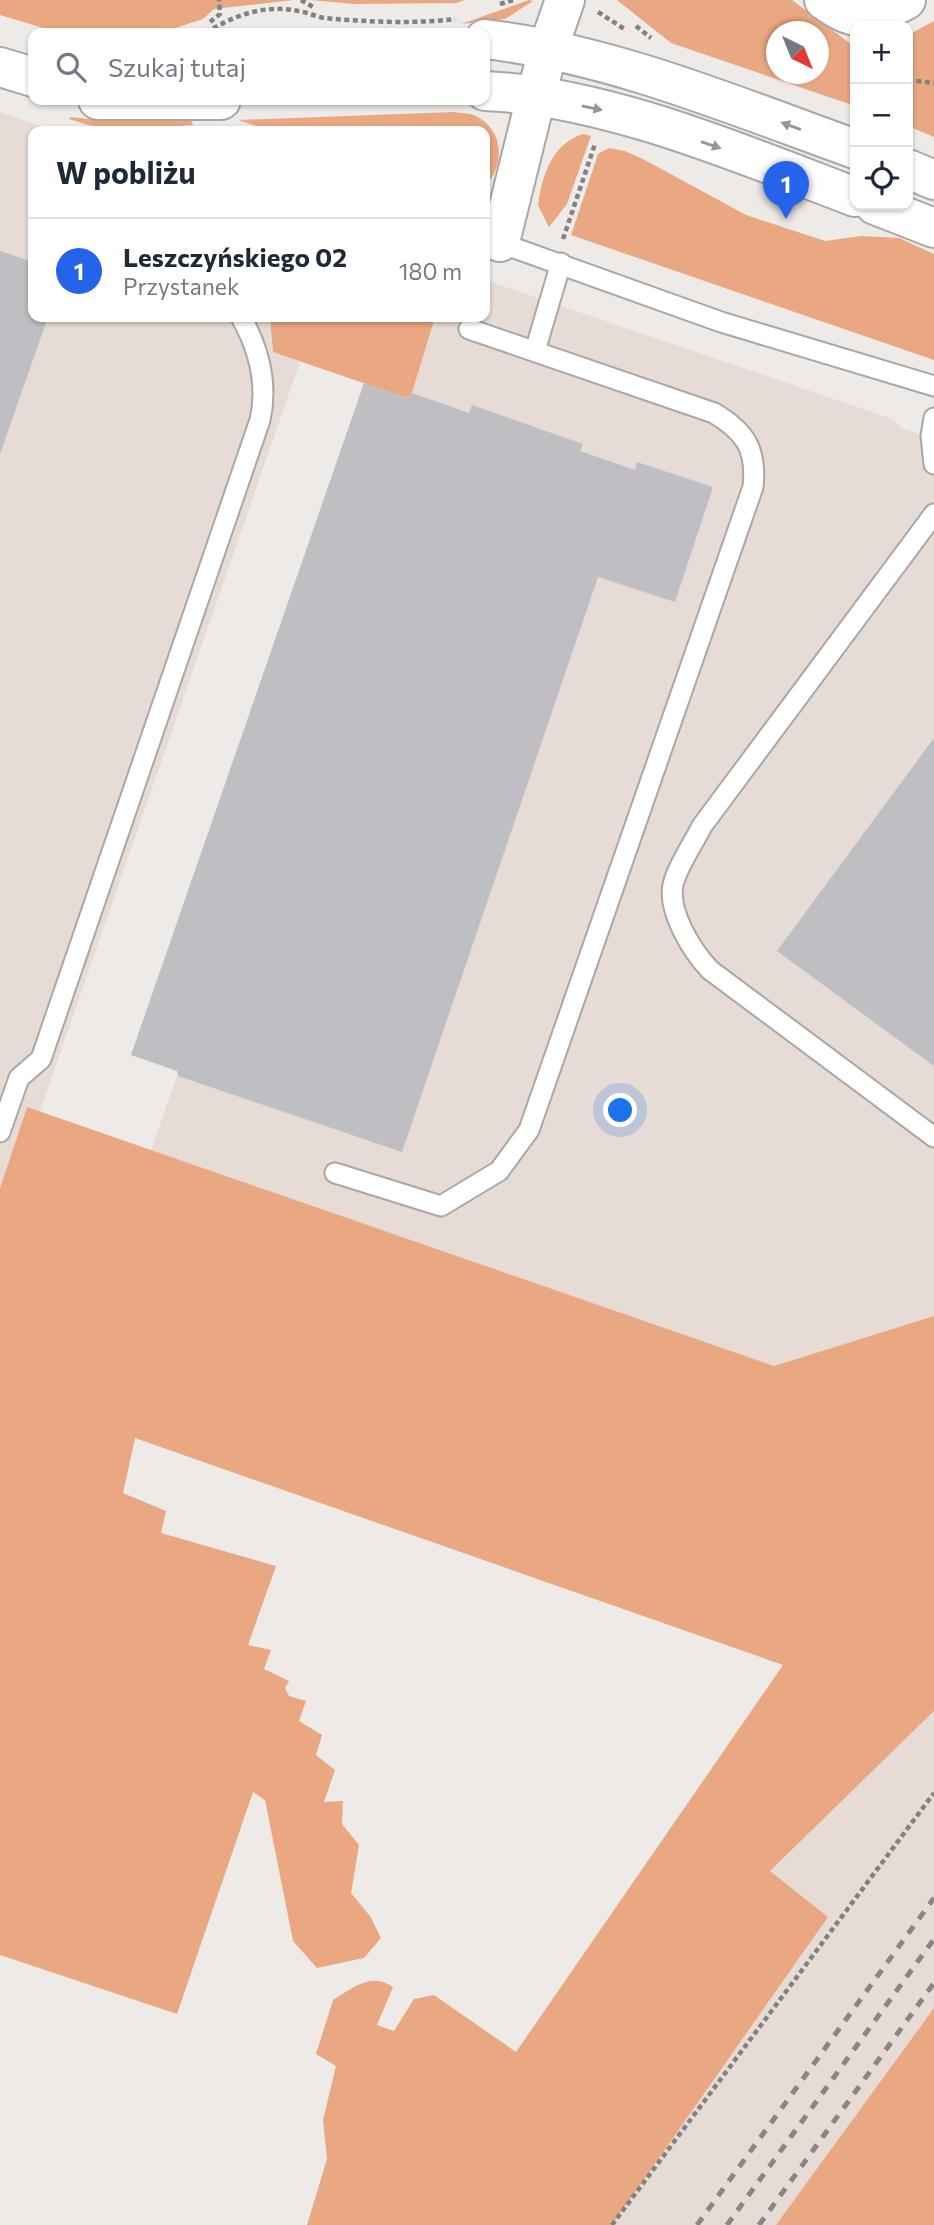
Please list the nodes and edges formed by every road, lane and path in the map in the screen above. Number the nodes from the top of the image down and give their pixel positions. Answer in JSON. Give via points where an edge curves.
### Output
{"nodes":[{"id":1,"x":219,"y":0,"type":"edge"},
{"id":2,"x":302,"y":0,"type":"edge"},
{"id":3,"x":513,"y":0,"type":"edge"},
{"id":4,"x":565,"y":0,"type":"edge"},
{"id":5,"x":824,"y":0,"type":"edge"},
{"id":6,"x":906,"y":0,"type":"edge"},
{"id":7,"x":313,"y":7,"type":"dead end"},
{"id":8,"x":210,"y":22,"type":"dead end"},
{"id":9,"x":477,"y":22,"type":"edge"},
{"id":10,"x":215,"y":28,"type":"edge"},
{"id":11,"x":548,"y":49,"type":"junction"},
{"id":12,"x":913,"y":81,"type":"edge"},
{"id":13,"x":934,"y":83,"type":"edge"},
{"id":14,"x":490,"y":91,"type":"edge"},
{"id":15,"x":537,"y":96,"type":"junction"},
{"id":16,"x":600,"y":138,"type":"dead end"},
{"id":17,"x":850,"y":147,"type":"edge"},
{"id":18,"x":913,"y":171,"type":"edge"},
{"id":19,"x":934,"y":180,"type":"edge"},
{"id":20,"x":850,"y":195,"type":"edge"},
{"id":21,"x":888,"y":210,"type":"edge"},
{"id":22,"x":934,"y":228,"type":"edge"},
{"id":23,"x":492,"y":240,"type":"edge"},
{"id":24,"x":558,"y":262,"type":"junction"},
{"id":25,"x":244,"y":322,"type":"edge"},
{"id":26,"x":469,"y":329,"type":"dead end"},
{"id":27,"x":535,"y":351,"type":"junction"},
{"id":28,"x":934,"y":386,"type":"edge"},
{"id":29,"x":934,"y":418,"type":"edge"},
{"id":30,"x":934,"y":464,"type":"edge"},
{"id":31,"x":934,"y":514,"type":"edge"},
{"id":32,"x":0,"y":1132,"type":"edge"},
{"id":33,"x":934,"y":1137,"type":"edge"},
{"id":34,"x":335,"y":1173,"type":"dead end"},
{"id":35,"x":934,"y":1793,"type":"edge"},
{"id":36,"x":611,"y":2225,"type":"edge"}],
"edges":[{"from":1,"to":8,"type":"path","via":[[220,13]]},
{"from":2,"to":7,"type":"path"},
{"from":3,"to":9,"type":"path"},
{"from":4,"to":11,"type":"street"},
{"from":5,"to":6,"type":"street","via":[[844,15],[859,19]]},
{"from":9,"to":10,"type":"path","via":[[323,18],[271,9],[230,19]]},
{"from":9,"to":11,"type":"street"},
{"from":11,"to":15,"type":"street"},
{"from":17,"to":11,"type":"street","one_way":true,"via":[[622,68]]},
{"from":12,"to":13,"type":"path"},
{"from":14,"to":15,"type":"street"},
{"from":15,"to":20,"type":"street","one_way":true,"via":[[646,123]]},
{"from":15,"to":23,"type":"street"},
{"from":16,"to":24,"type":"path"},
{"from":18,"to":19,"type":"street"},
{"from":21,"to":22,"type":"street"},
{"from":23,"to":24,"type":"lane"},
{"from":24,"to":27,"type":"lane"},
{"from":24,"to":28,"type":"lane","via":[[721,322]]},
{"from":25,"to":32,"type":"lane","via":[[259,359],[264,399],[260,420],[41,1059],[19,1078]]},
{"from":26,"to":27,"type":"lane"},
{"from":27,"to":34,"type":"lane","via":[[714,413],[732,424],[747,441],[755,465],[752,487],[529,1130],[499,1171],[441,1206]]},
{"from":29,"to":30,"type":"lane"},
{"from":31,"to":33,"type":"lane","via":[[702,826],[673,883],[679,922],[692,951],[710,970]]},
{"from":35,"to":36,"type":"path"}]}
